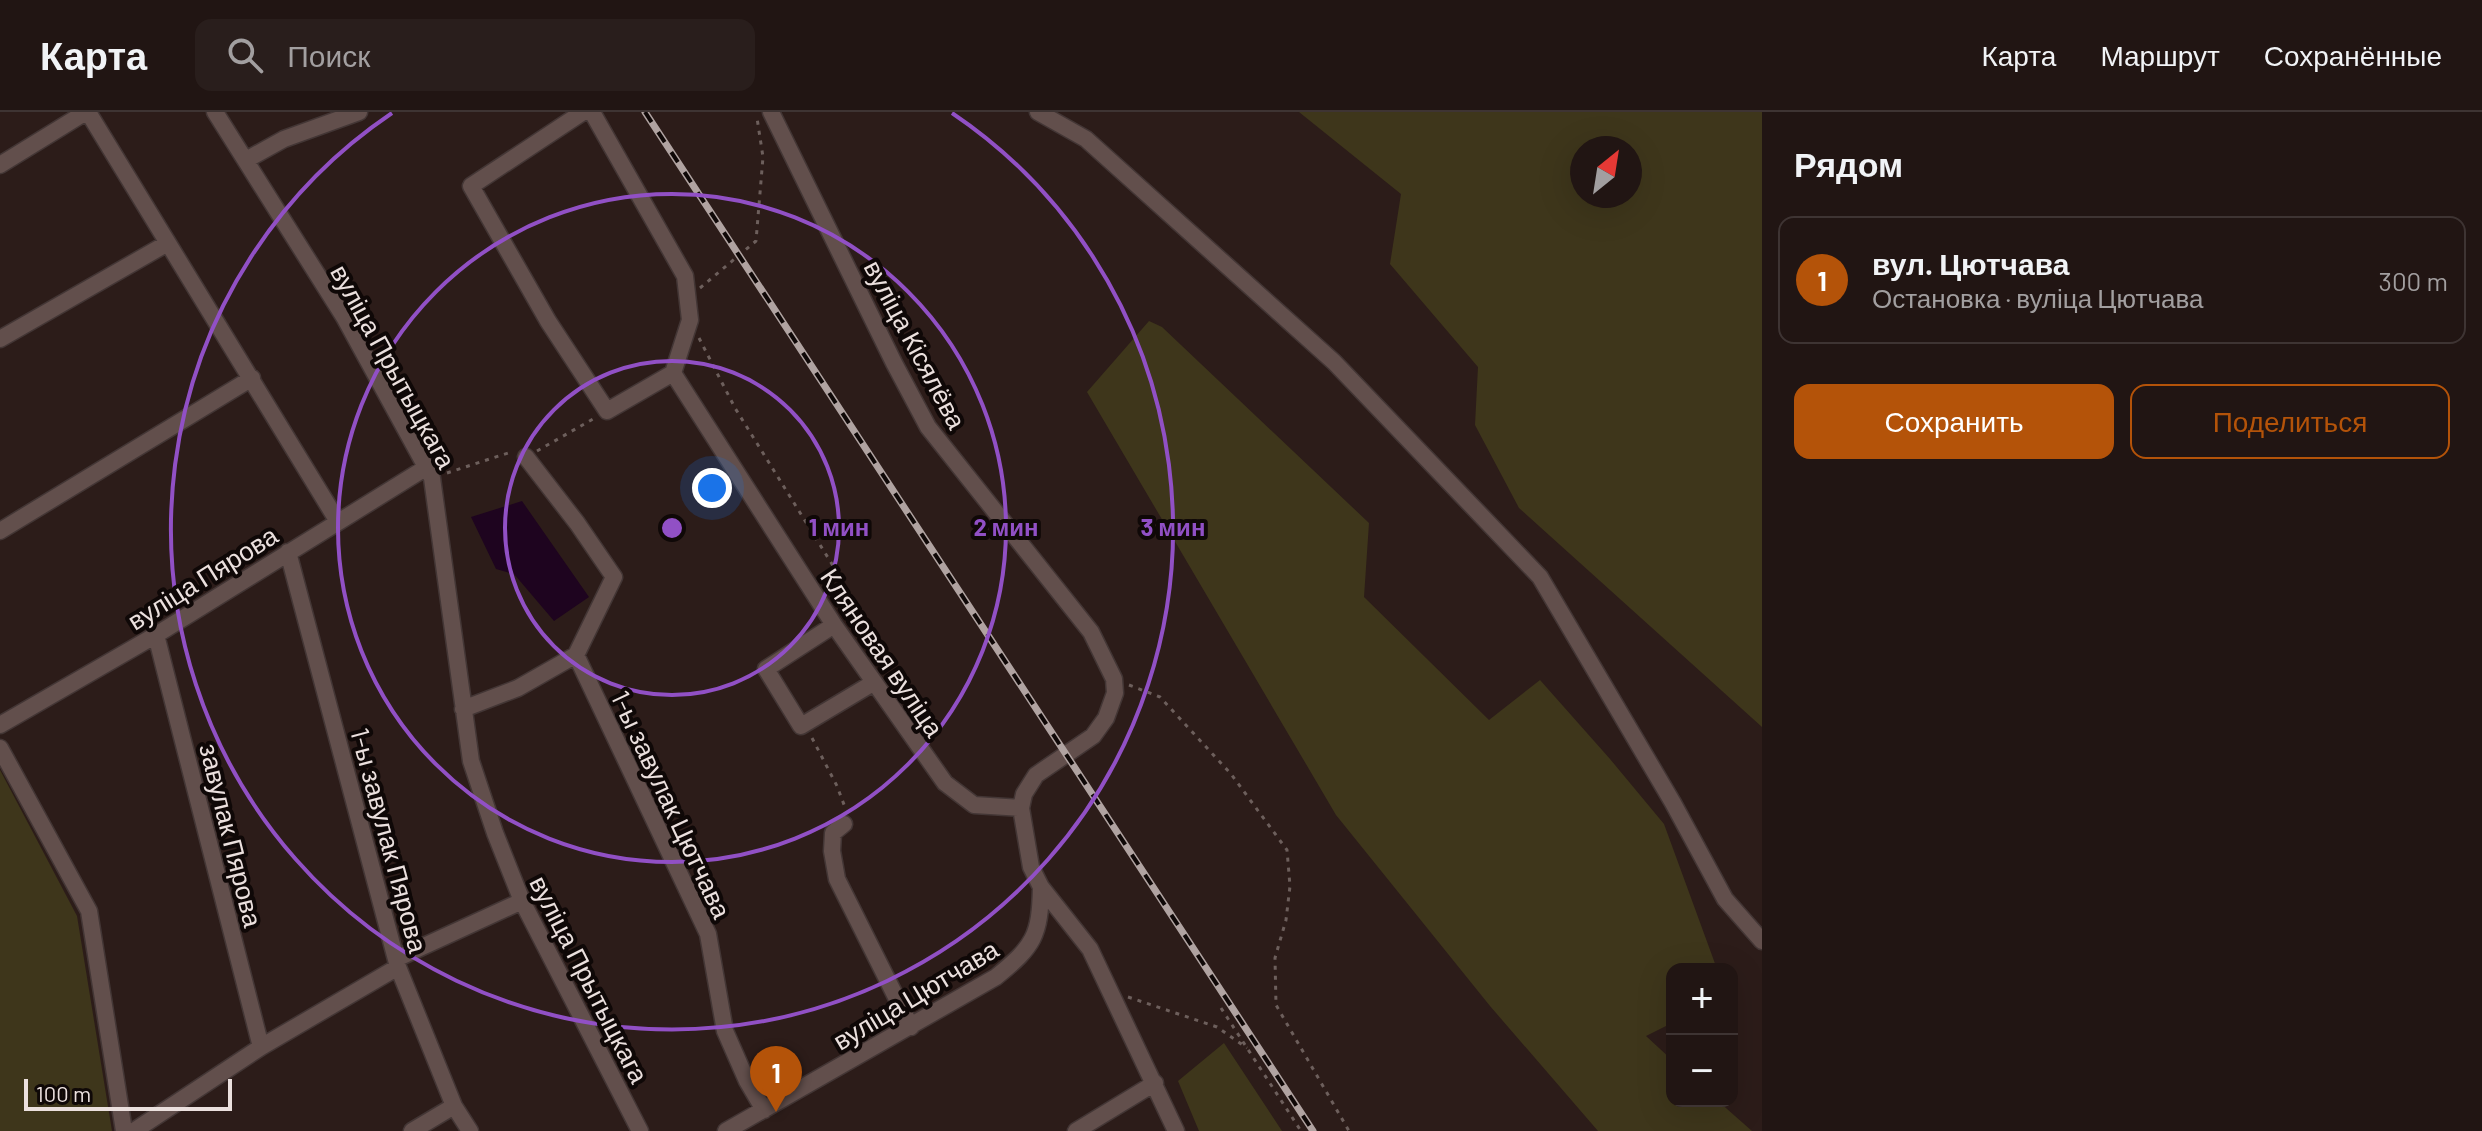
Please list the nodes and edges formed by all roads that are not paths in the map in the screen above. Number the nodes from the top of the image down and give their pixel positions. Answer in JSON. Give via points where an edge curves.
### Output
{"nodes":[{"id":1,"x":87,"y":112,"type":"edge"},
{"id":2,"x":215,"y":112,"type":"edge"},
{"id":3,"x":359,"y":112,"type":"edge"},
{"id":4,"x":583,"y":112,"type":"edge"},
{"id":5,"x":592,"y":112,"type":"edge"},
{"id":6,"x":771,"y":112,"type":"edge"},
{"id":7,"x":1038,"y":112,"type":"edge"},
{"id":8,"x":246,"y":160,"type":"junction"},
{"id":9,"x":0,"y":165,"type":"edge"},
{"id":10,"x":166,"y":244,"type":"junction"},
{"id":11,"x":0,"y":339,"type":"edge"},
{"id":12,"x":673,"y":373,"type":"junction"},
{"id":13,"x":252,"y":378,"type":"junction"},
{"id":14,"x":526,"y":457,"type":"dead end"},
{"id":15,"x":427,"y":467,"type":"junction"},
{"id":16,"x":337,"y":520,"type":"junction"},
{"id":17,"x":0,"y":531,"type":"edge"},
{"id":18,"x":288,"y":552,"type":"junction"},
{"id":19,"x":834,"y":625,"type":"junction"},
{"id":20,"x":156,"y":635,"type":"junction"},
{"id":21,"x":576,"y":655,"type":"junction"},
{"id":22,"x":873,"y":683,"type":"junction"},
{"id":23,"x":463,"y":709,"type":"junction"},
{"id":24,"x":0,"y":725,"type":"edge"},
{"id":25,"x":0,"y":748,"type":"edge"},
{"id":26,"x":1021,"y":808,"type":"junction"},
{"id":27,"x":844,"y":824,"type":"road end"},
{"id":28,"x":1041,"y":887,"type":"junction"},
{"id":29,"x":522,"y":901,"type":"junction"},
{"id":30,"x":1762,"y":941,"type":"edge"},
{"id":31,"x":398,"y":962,"type":"junction"},
{"id":32,"x":911,"y":1027,"type":"junction"},
{"id":33,"x":261,"y":1047,"type":"junction"},
{"id":34,"x":1155,"y":1083,"type":"junction"},
{"id":35,"x":454,"y":1106,"type":"junction"},
{"id":36,"x":764,"y":1110,"type":"junction"},
{"id":37,"x":124,"y":1131,"type":"edge"},
{"id":38,"x":134,"y":1131,"type":"edge"},
{"id":39,"x":412,"y":1131,"type":"edge"},
{"id":40,"x":470,"y":1131,"type":"edge"},
{"id":41,"x":640,"y":1131,"type":"edge"},
{"id":42,"x":726,"y":1131,"type":"edge"},
{"id":43,"x":1076,"y":1131,"type":"edge"},
{"id":44,"x":1176,"y":1131,"type":"edge"}],
"edges":[{"from":1,"to":9,"type":"street"},
{"from":1,"to":10,"type":"street"},
{"from":2,"to":8,"type":"street","name":"вуліца Прытыцкага"},
{"from":3,"to":8,"type":"street","via":[[284,139]]},
{"from":4,"to":12,"type":"street","via":[[471,186],[607,411]]},
{"from":5,"to":12,"type":"street","via":[[685,276],[690,320]]},
{"from":6,"to":26,"type":"street","name":"вуліца Кісялёва","via":[[928,427],[1091,632],[1114,679],[1106,718],[1093,736],[1036,775]]},
{"from":7,"to":30,"type":"street","via":[[1086,139],[1334,362],[1540,577],[1725,899]]},
{"from":8,"to":15,"type":"street","name":"вуліца Прытыцкага","via":[[344,317]]},
{"from":10,"to":11,"type":"street"},
{"from":10,"to":13,"type":"street"},
{"from":12,"to":19,"type":"street","name":"Кляновая вуліца"},
{"from":13,"to":16,"type":"street"},
{"from":13,"to":17,"type":"street"},
{"from":14,"to":21,"type":"street","via":[[614,577]]},
{"from":15,"to":16,"type":"street","name":"вуліца Пярова"},
{"from":15,"to":23,"type":"street","name":"вуліца Прытыцкага"},
{"from":16,"to":18,"type":"street","name":"вуліца Пярова"},
{"from":18,"to":20,"type":"street","name":"вуліца Пярова"},
{"from":18,"to":31,"type":"street","name":"1-ы завулак Пярова"},
{"from":19,"to":22,"type":"street","name":"Кляновая вуліца"},
{"from":19,"to":22,"type":"street","via":[[766,669],[801,726]]},
{"from":20,"to":24,"type":"street","name":"вуліца Пярова"},
{"from":20,"to":33,"type":"street","name":"завулак Пярова"},
{"from":21,"to":23,"type":"street","via":[[518,688]]},
{"from":21,"to":36,"type":"street","name":"1-ы завулак Цютчава","via":[[708,934],[725,1031]]},
{"from":22,"to":26,"type":"street","name":"Кляновая вуліца","via":[[945,783],[974,805]]},
{"from":23,"to":29,"type":"street","name":"вуліца Прытыцкага","via":[[471,761]]},
{"from":25,"to":37,"type":"street","via":[[89,911]]},
{"from":26,"to":28,"type":"street","via":[[1031,867]]},
{"from":27,"to":32,"type":"street","via":[[833,833],[837,879]]},
{"from":28,"to":32,"type":"street","name":"вуліца Цютчава","via":[[1035,938],[1022,956]]},
{"from":28,"to":34,"type":"street","via":[[1090,949]]},
{"from":29,"to":31,"type":"street"},
{"from":29,"to":41,"type":"street","name":"вуліца Прытыцкага"},
{"from":31,"to":33,"type":"street"},
{"from":31,"to":35,"type":"street","name":"1-ы завулак Пярова"},
{"from":32,"to":36,"type":"street","name":"вуліца Цютчава"},
{"from":33,"to":38,"type":"street"},
{"from":34,"to":43,"type":"street"},
{"from":34,"to":44,"type":"street"},
{"from":35,"to":39,"type":"street"},
{"from":35,"to":40,"type":"street","name":"1-ы завулак Пярова"},
{"from":36,"to":42,"type":"street","name":"вуліца Цютчава"}]}
